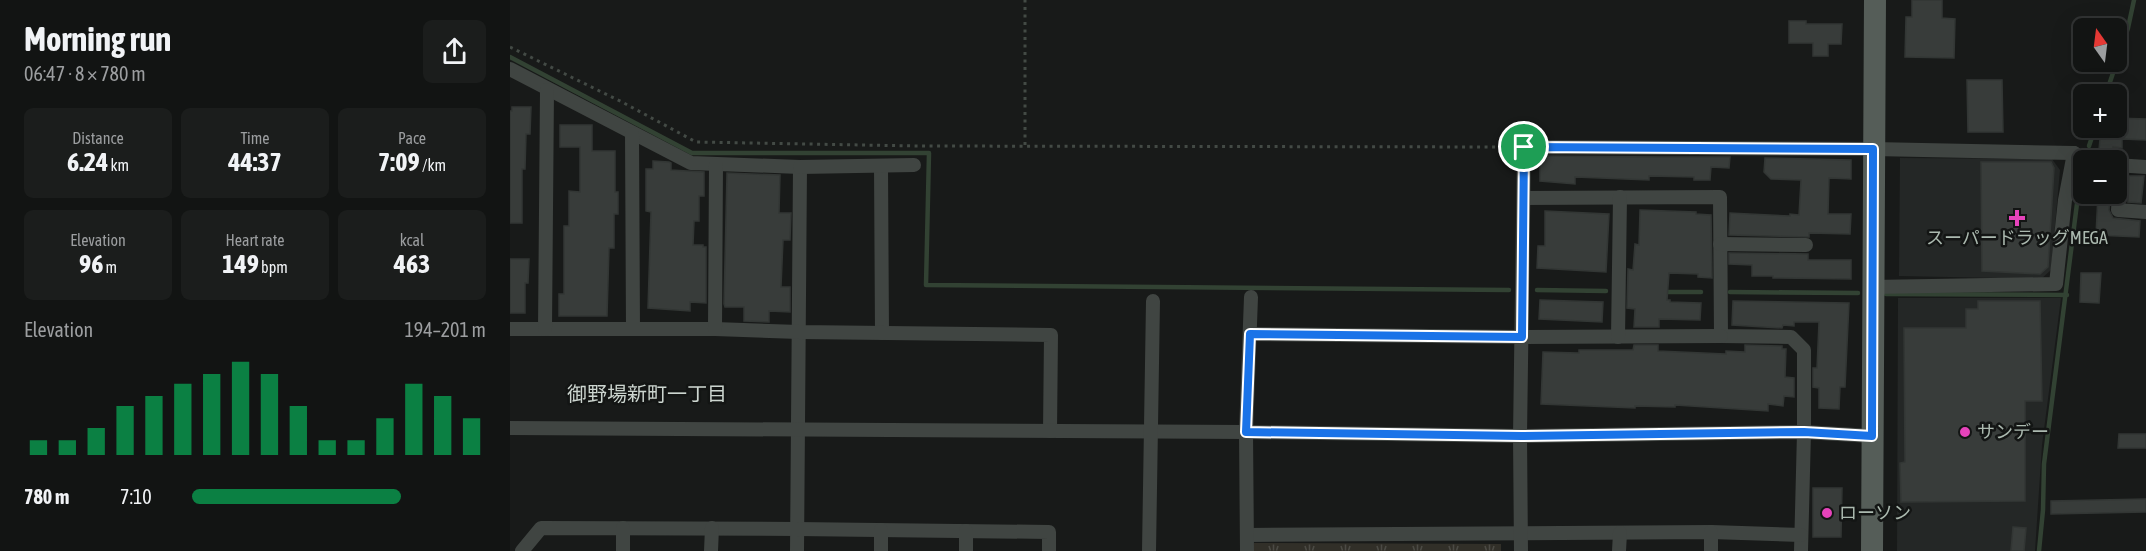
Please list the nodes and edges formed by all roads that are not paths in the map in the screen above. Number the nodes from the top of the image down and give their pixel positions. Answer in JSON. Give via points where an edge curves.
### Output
{"nodes":[{"id":1,"x":1875,"y":0,"type":"edge"},
{"id":2,"x":510,"y":69,"type":"edge"},
{"id":3,"x":547,"y":90,"type":"junction"},
{"id":4,"x":632,"y":134,"type":"junction"},
{"id":5,"x":1873,"y":149,"type":"junction"},
{"id":6,"x":2073,"y":157,"type":"edge"},
{"id":7,"x":716,"y":165,"type":"junction"},
{"id":8,"x":914,"y":165,"type":"dead end"},
{"id":9,"x":881,"y":166,"type":"junction"},
{"id":10,"x":2127,"y":166,"type":"edge"},
{"id":11,"x":800,"y":167,"type":"junction"},
{"id":12,"x":2146,"y":167,"type":"edge"},
{"id":13,"x":2073,"y":177,"type":"edge"},
{"id":14,"x":1620,"y":197,"type":"junction"},
{"id":15,"x":1524,"y":198,"type":"junction"},
{"id":16,"x":2118,"y":204,"type":"edge"},
{"id":17,"x":2146,"y":212,"type":"edge"},
{"id":18,"x":1720,"y":244,"type":"junction"},
{"id":19,"x":1806,"y":245,"type":"dead end"},
{"id":20,"x":1872,"y":287,"type":"junction"},
{"id":21,"x":1251,"y":297,"type":"dead end"},
{"id":22,"x":1154,"y":301,"type":"dead end"},
{"id":23,"x":510,"y":329,"type":"edge"},
{"id":24,"x":545,"y":329,"type":"junction"},
{"id":25,"x":633,"y":329,"type":"junction"},
{"id":26,"x":715,"y":329,"type":"junction"},
{"id":27,"x":799,"y":332,"type":"junction"},
{"id":28,"x":882,"y":333,"type":"junction"},
{"id":29,"x":1250,"y":334,"type":"junction"},
{"id":30,"x":1721,"y":336,"type":"junction"},
{"id":31,"x":1522,"y":337,"type":"junction"},
{"id":32,"x":1618,"y":337,"type":"junction"},
{"id":33,"x":510,"y":428,"type":"edge"},
{"id":34,"x":798,"y":430,"type":"junction"},
{"id":35,"x":1050,"y":431,"type":"junction"},
{"id":36,"x":1151,"y":431,"type":"junction"},
{"id":37,"x":1246,"y":432,"type":"junction"},
{"id":38,"x":1804,"y":432,"type":"junction"},
{"id":39,"x":1521,"y":436,"type":"junction"},
{"id":40,"x":1872,"y":436,"type":"junction"},
{"id":41,"x":623,"y":528,"type":"junction"},
{"id":42,"x":712,"y":528,"type":"junction"},
{"id":43,"x":797,"y":529,"type":"junction"},
{"id":44,"x":881,"y":530,"type":"junction"},
{"id":45,"x":966,"y":531,"type":"junction"},
{"id":46,"x":1712,"y":531,"type":"junction"},
{"id":47,"x":1620,"y":533,"type":"junction"},
{"id":48,"x":1522,"y":534,"type":"junction"},
{"id":49,"x":1247,"y":535,"type":"junction"},
{"id":50,"x":1801,"y":535,"type":"junction"},
{"id":51,"x":510,"y":544,"type":"edge"},
{"id":52,"x":516,"y":551,"type":"edge"},
{"id":53,"x":522,"y":551,"type":"edge"},
{"id":54,"x":623,"y":551,"type":"edge"},
{"id":55,"x":711,"y":551,"type":"edge"},
{"id":56,"x":797,"y":551,"type":"edge"},
{"id":57,"x":881,"y":551,"type":"edge"},
{"id":58,"x":966,"y":551,"type":"edge"},
{"id":59,"x":1049,"y":551,"type":"edge"},
{"id":60,"x":1149,"y":551,"type":"edge"},
{"id":61,"x":1247,"y":551,"type":"edge"},
{"id":62,"x":1521,"y":551,"type":"edge"},
{"id":63,"x":1619,"y":551,"type":"edge"},
{"id":64,"x":1711,"y":551,"type":"edge"},
{"id":65,"x":1801,"y":551,"type":"edge"},
{"id":66,"x":1872,"y":551,"type":"edge"}],
"edges":[{"from":1,"to":5,"type":"main road"},
{"from":2,"to":3,"type":"street"},
{"from":3,"to":4,"type":"street"},
{"from":3,"to":24,"type":"street"},
{"from":4,"to":7,"type":"street","via":[[692,163]]},
{"from":4,"to":25,"type":"street"},
{"from":5,"to":6,"type":"street"},
{"from":5,"to":15,"type":"street","via":[[1524,147]]},
{"from":5,"to":20,"type":"main road"},
{"from":7,"to":11,"type":"street"},
{"from":7,"to":26,"type":"street"},
{"from":8,"to":9,"type":"street"},
{"from":9,"to":11,"type":"street"},
{"from":9,"to":28,"type":"street"},
{"from":10,"to":12,"type":"street"},
{"from":11,"to":27,"type":"street"},
{"from":13,"to":20,"type":"street","via":[[2065,200],[2056,284]]},
{"from":14,"to":15,"type":"street"},
{"from":14,"to":18,"type":"street","via":[[1720,197]]},
{"from":14,"to":32,"type":"street"},
{"from":15,"to":31,"type":"street"},
{"from":16,"to":17,"type":"street","via":[[2118,210]]},
{"from":18,"to":19,"type":"street"},
{"from":18,"to":30,"type":"street"},
{"from":20,"to":40,"type":"main road"},
{"from":21,"to":29,"type":"street"},
{"from":22,"to":36,"type":"street"},
{"from":23,"to":24,"type":"street"},
{"from":24,"to":25,"type":"street"},
{"from":25,"to":26,"type":"street"},
{"from":26,"to":27,"type":"street"},
{"from":27,"to":28,"type":"street"},
{"from":27,"to":34,"type":"street"},
{"from":28,"to":35,"type":"street","via":[[1051,335]]},
{"from":29,"to":31,"type":"street"},
{"from":29,"to":37,"type":"street"},
{"from":30,"to":32,"type":"street"},
{"from":30,"to":38,"type":"street","via":[[1791,337],[1804,350]]},
{"from":31,"to":32,"type":"street"},
{"from":31,"to":39,"type":"street"},
{"from":33,"to":34,"type":"street"},
{"from":34,"to":35,"type":"street"},
{"from":34,"to":43,"type":"street"},
{"from":35,"to":36,"type":"street"},
{"from":36,"to":37,"type":"street"},
{"from":36,"to":60,"type":"street"},
{"from":37,"to":39,"type":"street"},
{"from":37,"to":49,"type":"street"},
{"from":38,"to":39,"type":"street"},
{"from":38,"to":40,"type":"street"},
{"from":38,"to":50,"type":"street"},
{"from":39,"to":48,"type":"street"},
{"from":40,"to":66,"type":"main road"},
{"from":41,"to":42,"type":"street"},
{"from":41,"to":53,"type":"street","via":[[541,528]]},
{"from":41,"to":54,"type":"street"},
{"from":42,"to":43,"type":"street"},
{"from":42,"to":55,"type":"street"},
{"from":43,"to":44,"type":"street"},
{"from":43,"to":56,"type":"street"},
{"from":44,"to":45,"type":"street"},
{"from":44,"to":57,"type":"street"},
{"from":45,"to":58,"type":"street"},
{"from":45,"to":59,"type":"street","via":[[1049,532]]},
{"from":46,"to":47,"type":"street"},
{"from":46,"to":50,"type":"street"},
{"from":46,"to":64,"type":"street"},
{"from":47,"to":48,"type":"street"},
{"from":47,"to":63,"type":"street"},
{"from":48,"to":49,"type":"street"},
{"from":48,"to":62,"type":"street"},
{"from":49,"to":61,"type":"street"},
{"from":50,"to":65,"type":"street"},
{"from":51,"to":52,"type":"street"}]}
